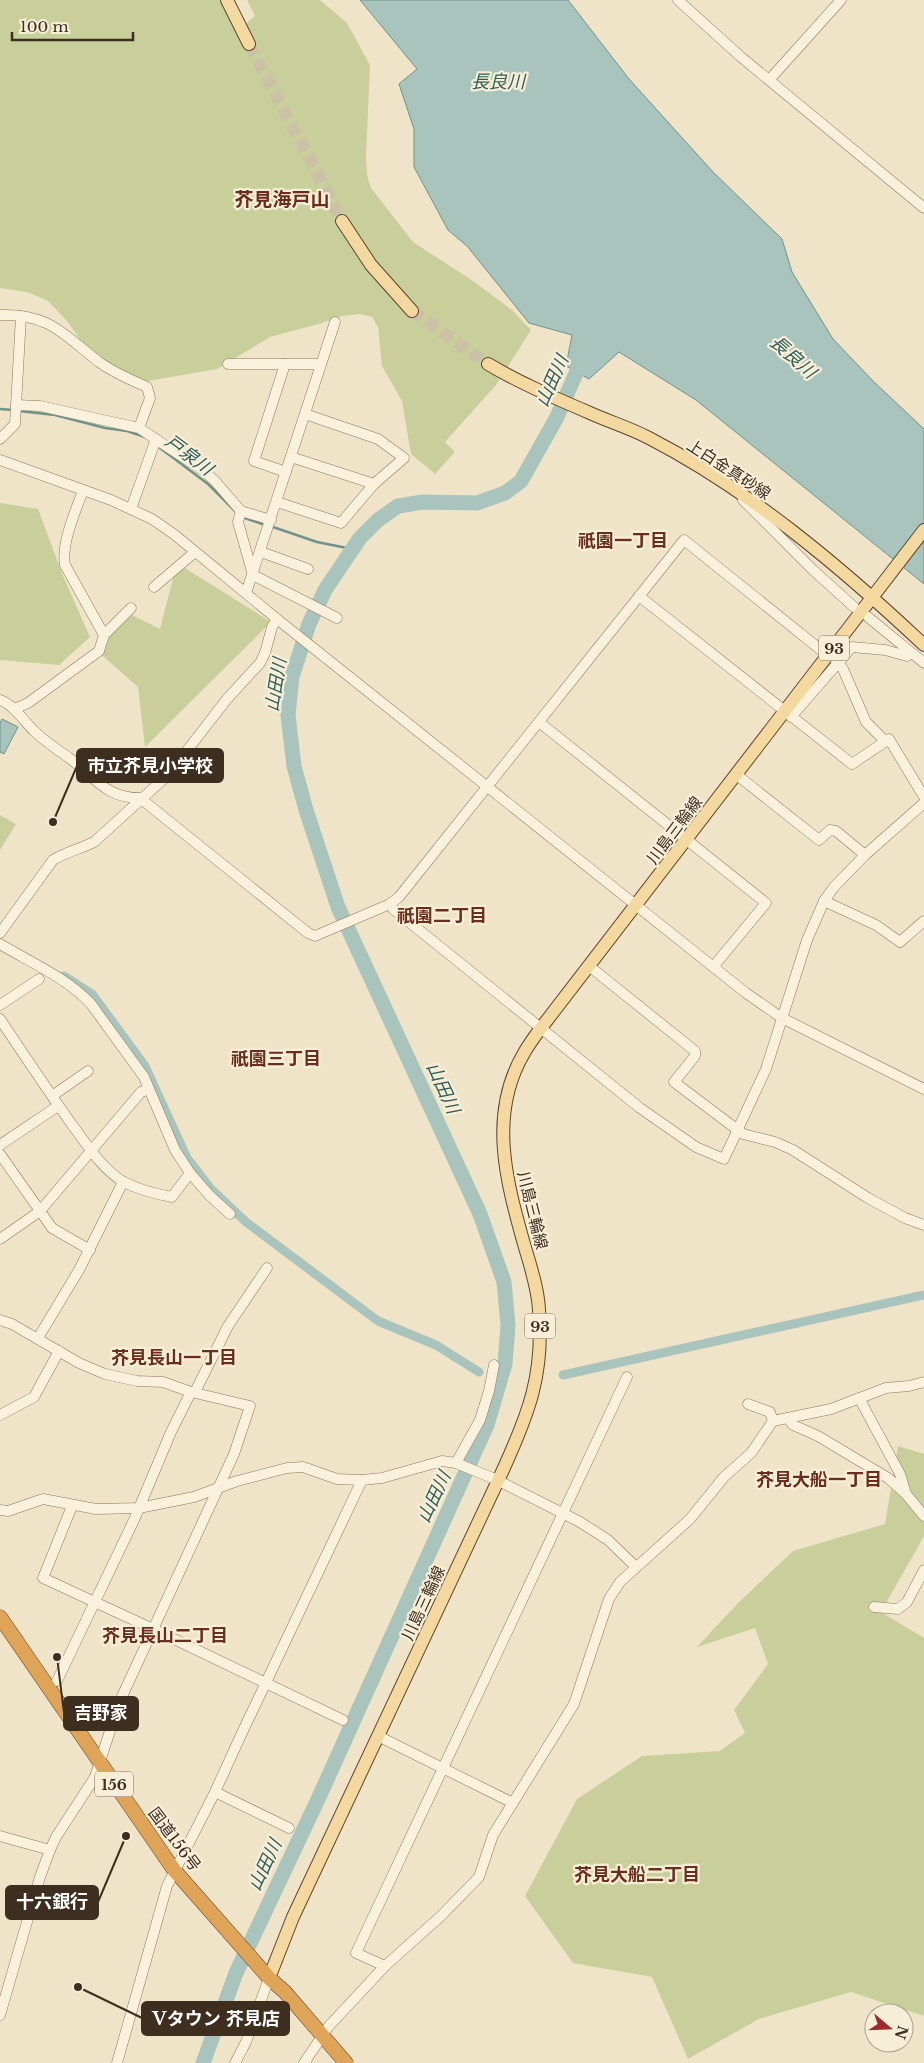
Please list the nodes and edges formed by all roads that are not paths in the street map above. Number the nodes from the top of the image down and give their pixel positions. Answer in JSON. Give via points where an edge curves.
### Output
{"nodes":[{"id":1,"x":227,"y":0,"type":"edge"},
{"id":2,"x":678,"y":0,"type":"edge"},
{"id":3,"x":841,"y":0,"type":"edge"},
{"id":4,"x":249,"y":44,"type":"tunnel mouth"},
{"id":5,"x":770,"y":79,"type":"junction"},
{"id":6,"x":924,"y":208,"type":"edge"},
{"id":7,"x":342,"y":221,"type":"tunnel mouth"},
{"id":8,"x":412,"y":311,"type":"tunnel mouth"},
{"id":9,"x":0,"y":315,"type":"edge"},
{"id":10,"x":21,"y":316,"type":"junction"},
{"id":11,"x":335,"y":322,"type":"dead end"},
{"id":12,"x":228,"y":364,"type":"dead end"},
{"id":13,"x":285,"y":364,"type":"junction"},
{"id":14,"x":321,"y":364,"type":"junction"},
{"id":15,"x":488,"y":364,"type":"tunnel mouth"},
{"id":16,"x":16,"y":410,"type":"junction"},
{"id":17,"x":305,"y":414,"type":"junction"},
{"id":18,"x":139,"y":428,"type":"junction"},
{"id":19,"x":0,"y":439,"type":"edge"},
{"id":20,"x":156,"y":439,"type":"junction"},
{"id":21,"x":291,"y":457,"type":"junction"},
{"id":22,"x":0,"y":460,"type":"edge"},
{"id":23,"x":286,"y":472,"type":"junction"},
{"id":24,"x":723,"y":481,"type":"junction"},
{"id":25,"x":374,"y":484,"type":"junction"},
{"id":26,"x":83,"y":491,"type":"junction"},
{"id":27,"x":277,"y":502,"type":"junction"},
{"id":28,"x":131,"y":509,"type":"junction"},
{"id":29,"x":240,"y":515,"type":"junction"},
{"id":30,"x":269,"y":525,"type":"junction"},
{"id":31,"x":924,"y":530,"type":"edge"},
{"id":32,"x":195,"y":552,"type":"junction"},
{"id":33,"x":261,"y":552,"type":"junction"},
{"id":34,"x":308,"y":569,"type":"dead end"},
{"id":35,"x":253,"y":575,"type":"junction"},
{"id":36,"x":154,"y":586,"type":"dead end"},
{"id":37,"x":246,"y":593,"type":"junction"},
{"id":38,"x":639,"y":596,"type":"junction"},
{"id":39,"x":872,"y":598,"type":"junction"},
{"id":40,"x":854,"y":606,"type":"dead end"},
{"id":41,"x":131,"y":608,"type":"dead end"},
{"id":42,"x":334,"y":616,"type":"dead end"},
{"id":43,"x":868,"y":617,"type":"dead end"},
{"id":44,"x":277,"y":619,"type":"junction"},
{"id":45,"x":104,"y":635,"type":"junction"},
{"id":46,"x":924,"y":645,"type":"edge"},
{"id":47,"x":821,"y":650,"type":"dead end"},
{"id":48,"x":912,"y":653,"type":"junction"},
{"id":49,"x":838,"y":662,"type":"junction"},
{"id":50,"x":924,"y":663,"type":"edge"},
{"id":51,"x":0,"y":700,"type":"edge"},
{"id":52,"x":14,"y":709,"type":"junction"},
{"id":53,"x":788,"y":715,"type":"junction"},
{"id":54,"x":539,"y":722,"type":"junction"},
{"id":55,"x":885,"y":742,"type":"junction"},
{"id":56,"x":737,"y":775,"type":"junction"},
{"id":57,"x":488,"y":785,"type":"junction"},
{"id":58,"x":924,"y":797,"type":"edge"},
{"id":59,"x":140,"y":798,"type":"junction"},
{"id":60,"x":924,"y":803,"type":"edge"},
{"id":61,"x":687,"y":839,"type":"junction"},
{"id":62,"x":866,"y":855,"type":"junction"},
{"id":63,"x":824,"y":901,"type":"junction"},
{"id":64,"x":390,"y":904,"type":"junction"},
{"id":65,"x":637,"y":906,"type":"junction"},
{"id":66,"x":4,"y":921,"type":"edge"},
{"id":67,"x":924,"y":921,"type":"edge"},
{"id":68,"x":0,"y":933,"type":"edge"},
{"id":69,"x":0,"y":944,"type":"edge"},
{"id":70,"x":589,"y":966,"type":"junction"},
{"id":71,"x":714,"y":966,"type":"junction"},
{"id":72,"x":38,"y":979,"type":"dead end"},
{"id":73,"x":0,"y":1005,"type":"edge"},
{"id":74,"x":782,"y":1018,"type":"junction"},
{"id":75,"x":0,"y":1019,"type":"edge"},
{"id":76,"x":541,"y":1028,"type":"junction"},
{"id":77,"x":88,"y":1071,"type":"dead end"},
{"id":78,"x":148,"y":1089,"type":"junction"},
{"id":79,"x":924,"y":1089,"type":"edge"},
{"id":80,"x":52,"y":1096,"type":"junction"},
{"id":81,"x":58,"y":1106,"type":"junction"},
{"id":82,"x":737,"y":1130,"type":"junction"},
{"id":83,"x":0,"y":1145,"type":"edge"},
{"id":84,"x":92,"y":1152,"type":"junction"},
{"id":85,"x":0,"y":1154,"type":"edge"},
{"id":86,"x":190,"y":1173,"type":"junction"},
{"id":87,"x":123,"y":1182,"type":"junction"},
{"id":88,"x":40,"y":1211,"type":"junction"},
{"id":89,"x":230,"y":1214,"type":"dead end"},
{"id":90,"x":924,"y":1225,"type":"edge"},
{"id":91,"x":0,"y":1239,"type":"edge"},
{"id":92,"x":90,"y":1250,"type":"junction"},
{"id":93,"x":267,"y":1268,"type":"dead end"},
{"id":94,"x":0,"y":1320,"type":"edge"},
{"id":95,"x":38,"y":1338,"type":"junction"},
{"id":96,"x":59,"y":1351,"type":"junction"},
{"id":97,"x":494,"y":1365,"type":"dead end"},
{"id":98,"x":627,"y":1377,"type":"dead end"},
{"id":99,"x":924,"y":1382,"type":"edge"},
{"id":100,"x":193,"y":1392,"type":"junction"},
{"id":101,"x":859,"y":1398,"type":"junction"},
{"id":102,"x":748,"y":1404,"type":"dead end"},
{"id":103,"x":0,"y":1415,"type":"edge"},
{"id":104,"x":788,"y":1418,"type":"junction"},
{"id":105,"x":773,"y":1421,"type":"junction"},
{"id":106,"x":458,"y":1464,"type":"junction"},
{"id":107,"x":362,"y":1480,"type":"junction"},
{"id":108,"x":497,"y":1480,"type":"junction"},
{"id":109,"x":219,"y":1489,"type":"junction"},
{"id":110,"x":906,"y":1494,"type":"junction"},
{"id":111,"x":72,"y":1506,"type":"junction"},
{"id":112,"x":139,"y":1508,"type":"junction"},
{"id":113,"x":0,"y":1510,"type":"edge"},
{"id":114,"x":563,"y":1513,"type":"junction"},
{"id":115,"x":923,"y":1513,"type":"edge"},
{"id":116,"x":636,"y":1567,"type":"junction"},
{"id":117,"x":924,"y":1570,"type":"edge"},
{"id":118,"x":95,"y":1602,"type":"junction"},
{"id":119,"x":874,"y":1607,"type":"dead end"},
{"id":120,"x":0,"y":1616,"type":"edge"},
{"id":121,"x":154,"y":1629,"type":"junction"},
{"id":122,"x":57,"y":1680,"type":"dead end"},
{"id":123,"x":266,"y":1683,"type":"junction"},
{"id":124,"x":343,"y":1720,"type":"dead end"},
{"id":125,"x":378,"y":1736,"type":"junction"},
{"id":126,"x":99,"y":1762,"type":"junction"},
{"id":127,"x":443,"y":1769,"type":"junction"},
{"id":128,"x":215,"y":1792,"type":"junction"},
{"id":129,"x":513,"y":1803,"type":"junction"},
{"id":130,"x":289,"y":1828,"type":"dead end"},
{"id":131,"x":0,"y":1836,"type":"edge"},
{"id":132,"x":50,"y":1850,"type":"junction"},
{"id":133,"x":174,"y":1870,"type":"junction"},
{"id":134,"x":385,"y":1966,"type":"junction"},
{"id":135,"x":268,"y":1978,"type":"junction"},
{"id":136,"x":0,"y":2015,"type":"edge"},
{"id":137,"x":322,"y":2036,"type":"junction"},
{"id":138,"x":117,"y":2063,"type":"edge"},
{"id":139,"x":235,"y":2063,"type":"edge"},
{"id":140,"x":304,"y":2063,"type":"edge"},
{"id":141,"x":346,"y":2063,"type":"edge"}],
"edges":[{"from":1,"to":4,"type":"main road"},
{"from":2,"to":5,"type":"street"},
{"from":3,"to":5,"type":"street"},
{"from":5,"to":6,"type":"street"},
{"from":7,"to":8,"type":"main road","via":[[371,265]]},
{"from":9,"to":10,"type":"street"},
{"from":10,"to":16,"type":"street"},
{"from":10,"to":18,"type":"street","via":[[53,326],[115,372],[147,387],[150,398]]},
{"from":11,"to":14,"type":"street"},
{"from":12,"to":13,"type":"street"},
{"from":13,"to":14,"type":"street"},
{"from":13,"to":23,"type":"street","via":[[254,461]]},
{"from":14,"to":17,"type":"street"},
{"from":15,"to":24,"type":"main road","name":"上白金真砂線","via":[[648,438]]},
{"from":16,"to":18,"type":"street","via":[[40,406]]},
{"from":16,"to":19,"type":"street","via":[[15,424]]},
{"from":17,"to":21,"type":"street"},
{"from":17,"to":25,"type":"street","via":[[378,439],[404,458]]},
{"from":18,"to":20,"type":"street"},
{"from":20,"to":28,"type":"street"},
{"from":20,"to":29,"type":"street","via":[[210,476]]},
{"from":21,"to":23,"type":"street"},
{"from":21,"to":25,"type":"street"},
{"from":22,"to":26,"type":"street"},
{"from":23,"to":27,"type":"street"},
{"from":24,"to":39,"type":"main road","name":"上白金真砂線"},
{"from":24,"to":40,"type":"street"},
{"from":25,"to":27,"type":"street","via":[[341,523]]},
{"from":26,"to":28,"type":"street"},
{"from":26,"to":45,"type":"street","via":[[72,520],[65,565]]},
{"from":27,"to":30,"type":"street"},
{"from":28,"to":32,"type":"street","via":[[152,519]]},
{"from":29,"to":30,"type":"street"},
{"from":29,"to":35,"type":"street"},
{"from":30,"to":33,"type":"street"},
{"from":31,"to":39,"type":"main road","name":"川島三輪線","number":"93"},
{"from":32,"to":36,"type":"street"},
{"from":32,"to":37,"type":"street"},
{"from":33,"to":34,"type":"street"},
{"from":33,"to":35,"type":"street"},
{"from":35,"to":37,"type":"street"},
{"from":35,"to":42,"type":"street"},
{"from":37,"to":44,"type":"street"},
{"from":38,"to":47,"type":"street","via":[[684,540]]},
{"from":38,"to":53,"type":"street"},
{"from":38,"to":54,"type":"street"},
{"from":39,"to":46,"type":"main road","name":"上白金真砂線"},
{"from":39,"to":53,"type":"main road","name":"川島三輪線","number":"93"},
{"from":41,"to":45,"type":"street"},
{"from":43,"to":48,"type":"street"},
{"from":44,"to":57,"type":"street"},
{"from":44,"to":59,"type":"street","via":[[260,664],[227,698],[168,775]]},
{"from":45,"to":52,"type":"street","via":[[99,651],[84,664],[28,704]]},
{"from":48,"to":49,"type":"street","via":[[907,656],[852,647]]},
{"from":48,"to":50,"type":"street"},
{"from":49,"to":53,"type":"street"},
{"from":49,"to":55,"type":"street","via":[[866,722]]},
{"from":51,"to":52,"type":"street"},
{"from":52,"to":59,"type":"street","via":[[52,747],[88,776],[114,794]]},
{"from":53,"to":55,"type":"street","via":[[852,764]]},
{"from":53,"to":56,"type":"main road","name":"川島三輪線","number":"93"},
{"from":54,"to":57,"type":"street"},
{"from":54,"to":61,"type":"street"},
{"from":55,"to":58,"type":"street","via":[[889,739]]},
{"from":56,"to":61,"type":"main road","name":"川島三輪線","number":"93"},
{"from":56,"to":62,"type":"street","via":[[818,840],[830,830],[836,831]]},
{"from":57,"to":64,"type":"street"},
{"from":57,"to":65,"type":"street"},
{"from":59,"to":64,"type":"street","via":[[315,936]]},
{"from":59,"to":66,"type":"street","via":[[94,842],[65,852],[53,860]]},
{"from":60,"to":62,"type":"street"},
{"from":61,"to":65,"type":"main road","name":"川島三輪線","number":"93"},
{"from":61,"to":71,"type":"street","via":[[766,903]]},
{"from":62,"to":63,"type":"street"},
{"from":63,"to":67,"type":"street","via":[[876,925],[900,942]]},
{"from":63,"to":74,"type":"street","via":[[807,940]]},
{"from":64,"to":76,"type":"street"},
{"from":65,"to":70,"type":"main road","name":"川島三輪線","number":"93"},
{"from":65,"to":71,"type":"street"},
{"from":66,"to":68,"type":"street"},
{"from":69,"to":78,"type":"street","via":[[83,996],[144,1077]]},
{"from":70,"to":76,"type":"main road","name":"川島三輪線","number":"93"},
{"from":70,"to":82,"type":"street","via":[[694,1051],[694,1056],[674,1082]]},
{"from":71,"to":74,"type":"street"},
{"from":72,"to":73,"type":"street"},
{"from":74,"to":79,"type":"street"},
{"from":74,"to":82,"type":"street","via":[[757,1092]]},
{"from":75,"to":80,"type":"street"},
{"from":76,"to":82,"type":"street","via":[[640,1108],[696,1147],[724,1159]]},
{"from":76,"to":108,"type":"main road","name":"川島三輪線","number":"93","via":[[523,1054],[510,1088],[503,1115],[502,1141],[512,1200],[539,1308],[538,1370],[523,1426]]},
{"from":77,"to":80,"type":"street"},
{"from":78,"to":84,"type":"street","via":[[141,1092]]},
{"from":78,"to":86,"type":"street","via":[[175,1150]]},
{"from":80,"to":81,"type":"street"},
{"from":81,"to":83,"type":"street"},
{"from":81,"to":84,"type":"street"},
{"from":82,"to":90,"type":"street","via":[[793,1150],[860,1193]]},
{"from":84,"to":87,"type":"street"},
{"from":84,"to":88,"type":"street"},
{"from":85,"to":88,"type":"street"},
{"from":86,"to":87,"type":"street","via":[[172,1197]]},
{"from":86,"to":89,"type":"street"},
{"from":87,"to":92,"type":"street"},
{"from":88,"to":91,"type":"street"},
{"from":88,"to":92,"type":"street","via":[[52,1228]]},
{"from":92,"to":95,"type":"street"},
{"from":93,"to":100,"type":"street","via":[[228,1326]]},
{"from":94,"to":95,"type":"street"},
{"from":95,"to":96,"type":"street"},
{"from":96,"to":100,"type":"street","via":[[105,1374],[136,1381],[164,1382]]},
{"from":96,"to":103,"type":"street","via":[[34,1397]]},
{"from":97,"to":106,"type":"street","via":[[480,1420]]},
{"from":98,"to":114,"type":"street"},
{"from":99,"to":101,"type":"street","via":[[886,1388]]},
{"from":100,"to":109,"type":"street","via":[[250,1406]]},
{"from":100,"to":112,"type":"street","via":[[171,1432]]},
{"from":101,"to":104,"type":"street","via":[[831,1409]]},
{"from":101,"to":110,"type":"street","via":[[900,1474]]},
{"from":102,"to":105,"type":"street","via":[[770,1412]]},
{"from":104,"to":105,"type":"street"},
{"from":104,"to":110,"type":"street","via":[[793,1425],[818,1436],[888,1478]]},
{"from":105,"to":116,"type":"street","via":[[751,1452],[724,1476],[690,1519]]},
{"from":106,"to":107,"type":"street","via":[[442,1462]]},
{"from":106,"to":108,"type":"street"},
{"from":107,"to":109,"type":"street","via":[[336,1479],[303,1467],[287,1468]]},
{"from":107,"to":123,"type":"street"},
{"from":108,"to":114,"type":"street"},
{"from":108,"to":125,"type":"main road","name":"川島三輪線","number":"93"},
{"from":109,"to":112,"type":"street"},
{"from":109,"to":121,"type":"street"},
{"from":110,"to":115,"type":"street"},
{"from":111,"to":112,"type":"street"},
{"from":111,"to":113,"type":"street","via":[[43,1499],[15,1509]]},
{"from":111,"to":118,"type":"street","via":[[43,1578]]},
{"from":112,"to":118,"type":"street"},
{"from":114,"to":116,"type":"street","via":[[608,1540]]},
{"from":114,"to":127,"type":"street"},
{"from":116,"to":129,"type":"street","via":[[620,1582],[609,1599],[574,1704]]},
{"from":117,"to":119,"type":"street","via":[[907,1602],[898,1609]]},
{"from":118,"to":121,"type":"street"},
{"from":118,"to":122,"type":"street"},
{"from":120,"to":126,"type":"highway","name":"国道156号","number":"156"},
{"from":121,"to":123,"type":"street"},
{"from":121,"to":126,"type":"street","via":[[119,1703]]},
{"from":123,"to":124,"type":"street"},
{"from":123,"to":128,"type":"street"},
{"from":125,"to":127,"type":"street"},
{"from":125,"to":135,"type":"main road","name":"川島三輪線","number":"93"},
{"from":126,"to":132,"type":"street","via":[[95,1777]]},
{"from":126,"to":133,"type":"highway","name":"国道156号","number":"156"},
{"from":127,"to":129,"type":"street"},
{"from":127,"to":134,"type":"street","via":[[356,1953]]},
{"from":128,"to":130,"type":"street"},
{"from":128,"to":133,"type":"street"},
{"from":129,"to":134,"type":"street","via":[[493,1835],[479,1877]]},
{"from":131,"to":132,"type":"street"},
{"from":132,"to":136,"type":"street"},
{"from":133,"to":135,"type":"highway","name":"国道156号","number":"156"},
{"from":133,"to":138,"type":"street"},
{"from":134,"to":137,"type":"street"},
{"from":135,"to":137,"type":"highway","name":"国道156号","number":"156","via":[[285,1992]]},
{"from":135,"to":139,"type":"street","via":[[246,2042]]},
{"from":137,"to":140,"type":"street"},
{"from":137,"to":141,"type":"highway","name":"国道156号","number":"156"}]}
